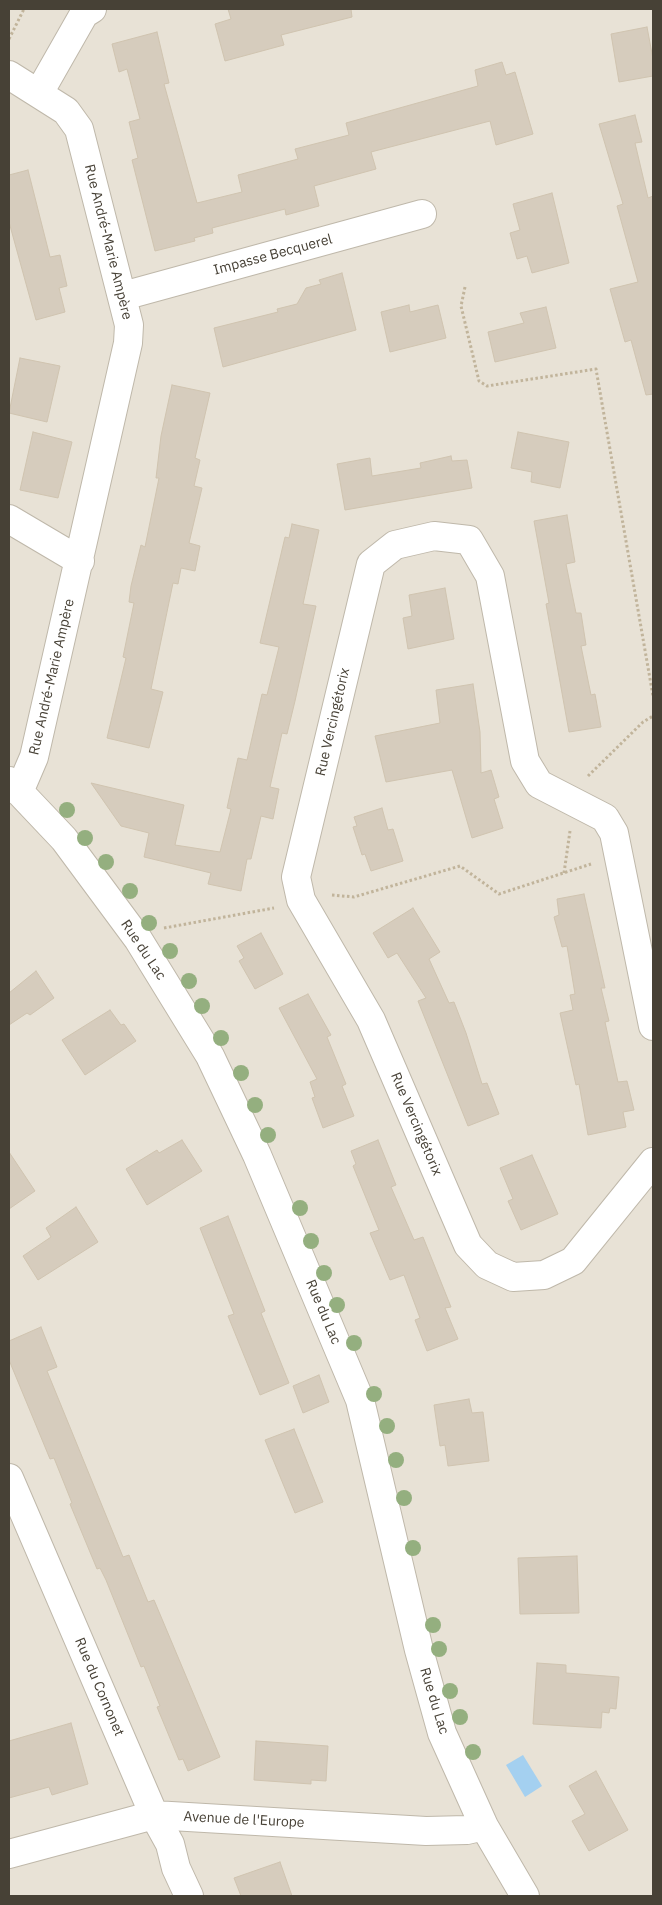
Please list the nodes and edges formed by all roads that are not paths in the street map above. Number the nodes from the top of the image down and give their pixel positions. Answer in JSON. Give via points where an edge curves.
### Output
{"nodes":[{"id":1,"x":92,"y":9,"type":"edge"},
{"id":2,"x":9,"y":75,"type":"edge"},
{"id":3,"x":39,"y":93,"type":"junction"},
{"id":4,"x":422,"y":214,"type":"dead end"},
{"id":5,"x":123,"y":296,"type":"junction"},
{"id":6,"x":9,"y":519,"type":"edge"},
{"id":7,"x":80,"y":561,"type":"junction"},
{"id":8,"x":14,"y":786,"type":"edge"},
{"id":9,"x":653,"y":1026,"type":"edge"},
{"id":10,"x":653,"y":1162,"type":"edge"},
{"id":11,"x":9,"y":1478,"type":"edge"},
{"id":12,"x":154,"y":1816,"type":"junction"},
{"id":13,"x":484,"y":1826,"type":"junction"},
{"id":14,"x":9,"y":1854,"type":"edge"},
{"id":15,"x":189,"y":1896,"type":"edge"},
{"id":16,"x":525,"y":1896,"type":"edge"}],
"edges":[{"from":1,"to":3,"type":"street","via":[[84,14]]},
{"from":2,"to":3,"type":"street","name":"Rue André-Marie Ampère"},
{"from":3,"to":5,"type":"street","name":"Rue André-Marie Ampère","via":[[66,110],[79,129]]},
{"from":4,"to":5,"type":"street","name":"Impasse Becquerel"},
{"from":5,"to":7,"type":"street","name":"Rue André-Marie Ampère","via":[[129,325],[128,343]]},
{"from":6,"to":7,"type":"street"},
{"from":7,"to":8,"type":"street","name":"Rue André-Marie Ampère","via":[[34,757]]},
{"from":8,"to":13,"type":"street","name":"Rue du Lac","via":[[64,839],[138,939],[210,1056],[257,1155],[360,1400],[442,1733]]},
{"from":9,"to":10,"type":"street","name":"Rue Vercingétorix","via":[[614,833],[605,818],[539,784],[525,761],[490,576],[469,540],[434,536],[395,545],[371,564],[296,877],[301,900],[372,1020],[468,1245],[487,1265],[513,1277],[544,1275],[573,1261]]},
{"from":11,"to":12,"type":"street","name":"Rue du Cornonet"},
{"from":12,"to":13,"type":"street","name":"Avenue de l'Europe","via":[[426,1830],[467,1830]]},
{"from":12,"to":14,"type":"street","name":"Avenue de l'Europe"},
{"from":12,"to":15,"type":"street","name":"Rue du Cornonet","via":[[170,1844],[176,1868]]},
{"from":13,"to":16,"type":"street","name":"Rue du Lac"}]}
